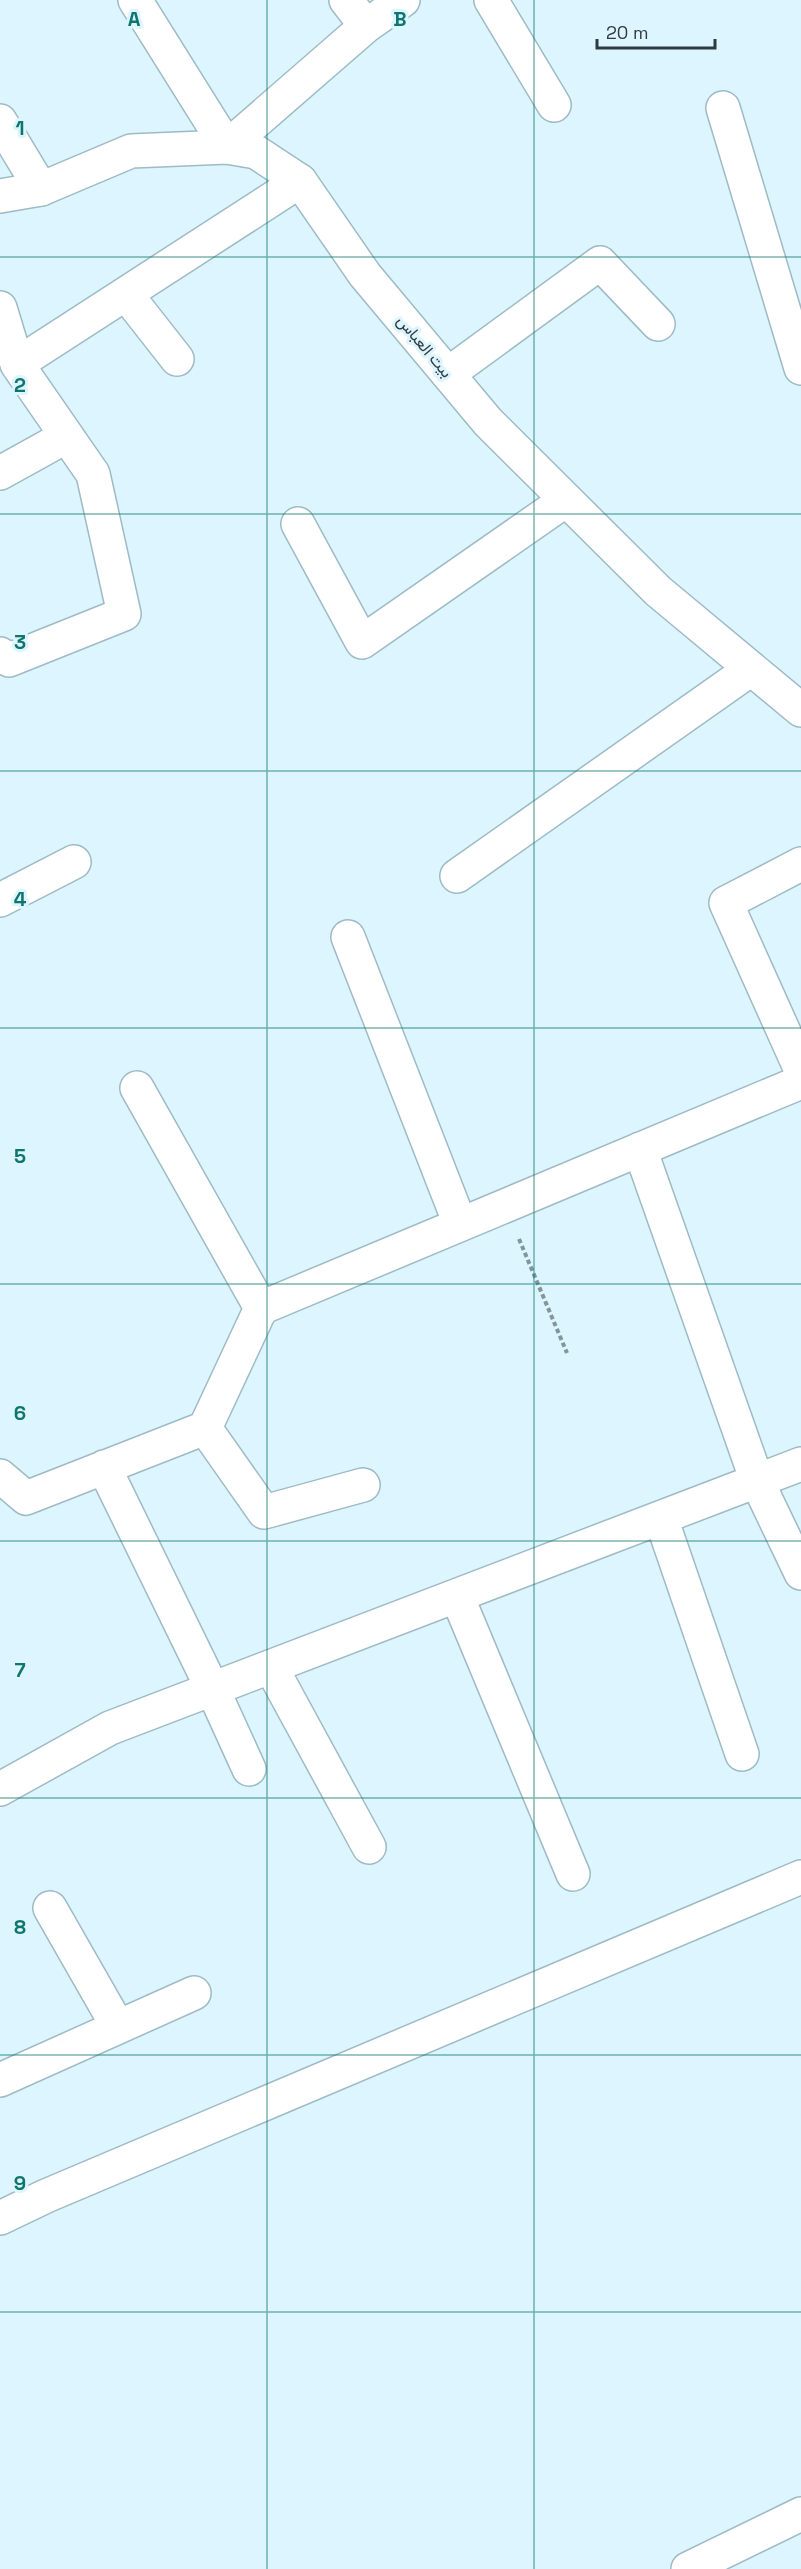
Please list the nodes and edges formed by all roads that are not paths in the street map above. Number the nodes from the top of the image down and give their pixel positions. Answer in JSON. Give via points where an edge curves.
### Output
{"nodes":[{"id":1,"x":135,"y":0,"type":"edge"},
{"id":2,"x":346,"y":0,"type":"edge"},
{"id":3,"x":403,"y":0,"type":"edge"},
{"id":4,"x":492,"y":0,"type":"edge"},
{"id":5,"x":366,"y":26,"type":"junction"},
{"id":6,"x":554,"y":105,"type":"dead end"},
{"id":7,"x":723,"y":108,"type":"dead end"},
{"id":8,"x":0,"y":120,"type":"edge"},
{"id":9,"x":227,"y":147,"type":"junction"},
{"id":10,"x":300,"y":181,"type":"junction"},
{"id":11,"x":41,"y":189,"type":"junction"},
{"id":12,"x":0,"y":196,"type":"edge"},
{"id":13,"x":126,"y":294,"type":"junction"},
{"id":14,"x":0,"y":308,"type":"edge"},
{"id":15,"x":658,"y":324,"type":"dead end"},
{"id":16,"x":800,"y":358,"type":"edge"},
{"id":17,"x":177,"y":359,"type":"dead end"},
{"id":18,"x":17,"y":364,"type":"junction"},
{"id":19,"x":448,"y":374,"type":"junction"},
{"id":20,"x":67,"y":436,"type":"junction"},
{"id":21,"x":0,"y":473,"type":"edge"},
{"id":22,"x":566,"y":500,"type":"junction"},
{"id":23,"x":298,"y":524,"type":"dead end"},
{"id":24,"x":0,"y":654,"type":"edge"},
{"id":25,"x":751,"y":669,"type":"junction"},
{"id":26,"x":801,"y":710,"type":"edge"},
{"id":27,"x":74,"y":862,"type":"dead end"},
{"id":28,"x":801,"y":864,"type":"edge"},
{"id":29,"x":457,"y":876,"type":"dead end"},
{"id":30,"x":0,"y":900,"type":"edge"},
{"id":31,"x":348,"y":938,"type":"dead end"},
{"id":32,"x":801,"y":1070,"type":"edge"},
{"id":33,"x":801,"y":1082,"type":"edge"},
{"id":34,"x":137,"y":1088,"type":"dead end"},
{"id":35,"x":640,"y":1149,"type":"junction"},
{"id":36,"x":460,"y":1224,"type":"junction"},
{"id":37,"x":261,"y":1308,"type":"junction"},
{"id":38,"x":205,"y":1428,"type":"junction"},
{"id":39,"x":801,"y":1464,"type":"edge"},
{"id":40,"x":104,"y":1467,"type":"junction"},
{"id":41,"x":0,"y":1476,"type":"edge"},
{"id":42,"x":757,"y":1481,"type":"junction"},
{"id":43,"x":363,"y":1485,"type":"dead end"},
{"id":44,"x":661,"y":1518,"type":"junction"},
{"id":45,"x":801,"y":1573,"type":"edge"},
{"id":46,"x":457,"y":1596,"type":"junction"},
{"id":47,"x":271,"y":1667,"type":"junction"},
{"id":48,"x":213,"y":1690,"type":"junction"},
{"id":49,"x":742,"y":1754,"type":"dead end"},
{"id":50,"x":249,"y":1769,"type":"dead end"},
{"id":51,"x":0,"y":1789,"type":"edge"},
{"id":52,"x":369,"y":1846,"type":"dead end"},
{"id":53,"x":573,"y":1874,"type":"dead end"},
{"id":54,"x":801,"y":1877,"type":"edge"},
{"id":55,"x":50,"y":1908,"type":"dead end"},
{"id":56,"x":194,"y":1993,"type":"dead end"},
{"id":57,"x":118,"y":2027,"type":"junction"},
{"id":58,"x":0,"y":2080,"type":"edge"},
{"id":59,"x":0,"y":2218,"type":"edge"},
{"id":60,"x":801,"y":2514,"type":"edge"},
{"id":61,"x":688,"y":2569,"type":"edge"}],
"edges":[{"from":1,"to":9,"type":"street"},
{"from":2,"to":5,"type":"street"},
{"from":3,"to":5,"type":"street"},
{"from":4,"to":6,"type":"street"},
{"from":5,"to":9,"type":"street"},
{"from":7,"to":16,"type":"street"},
{"from":8,"to":11,"type":"street"},
{"from":9,"to":10,"type":"street","name":"بیت العباس","via":[[256,152]]},
{"from":9,"to":11,"type":"street","name":"بیت العباس","via":[[131,151]]},
{"from":10,"to":13,"type":"street"},
{"from":10,"to":19,"type":"street","name":"بیت العباس","via":[[365,275]]},
{"from":11,"to":12,"type":"street","name":"بیت العباس"},
{"from":13,"to":17,"type":"street"},
{"from":13,"to":18,"type":"street"},
{"from":14,"to":18,"type":"street"},
{"from":15,"to":19,"type":"street","via":[[600,263]]},
{"from":18,"to":20,"type":"street"},
{"from":19,"to":22,"type":"street","name":"بیت العباس","via":[[488,422]]},
{"from":20,"to":21,"type":"street"},
{"from":20,"to":24,"type":"street","via":[[93,474],[124,614],[9,660]]},
{"from":22,"to":23,"type":"street","via":[[362,642]]},
{"from":22,"to":25,"type":"street","name":"بیت العباس","via":[[658,591]]},
{"from":25,"to":26,"type":"street","name":"بیت العباس"},
{"from":25,"to":29,"type":"street"},
{"from":27,"to":30,"type":"street"},
{"from":28,"to":32,"type":"street","via":[[726,903]]},
{"from":31,"to":36,"type":"street"},
{"from":33,"to":35,"type":"street"},
{"from":34,"to":37,"type":"street"},
{"from":35,"to":36,"type":"street"},
{"from":35,"to":42,"type":"street"},
{"from":36,"to":37,"type":"street"},
{"from":37,"to":38,"type":"street"},
{"from":38,"to":40,"type":"street"},
{"from":38,"to":43,"type":"street","via":[[264,1512]]},
{"from":39,"to":42,"type":"street"},
{"from":40,"to":41,"type":"street","via":[[26,1498]]},
{"from":40,"to":48,"type":"street"},
{"from":42,"to":44,"type":"street"},
{"from":42,"to":45,"type":"street"},
{"from":44,"to":46,"type":"street"},
{"from":44,"to":49,"type":"street"},
{"from":46,"to":47,"type":"street"},
{"from":46,"to":53,"type":"street"},
{"from":47,"to":48,"type":"street"},
{"from":47,"to":52,"type":"street"},
{"from":48,"to":50,"type":"street"},
{"from":48,"to":51,"type":"street","via":[[110,1728]]},
{"from":54,"to":59,"type":"street"},
{"from":55,"to":57,"type":"street"},
{"from":56,"to":57,"type":"street"},
{"from":57,"to":58,"type":"street"},
{"from":60,"to":61,"type":"street"}]}
